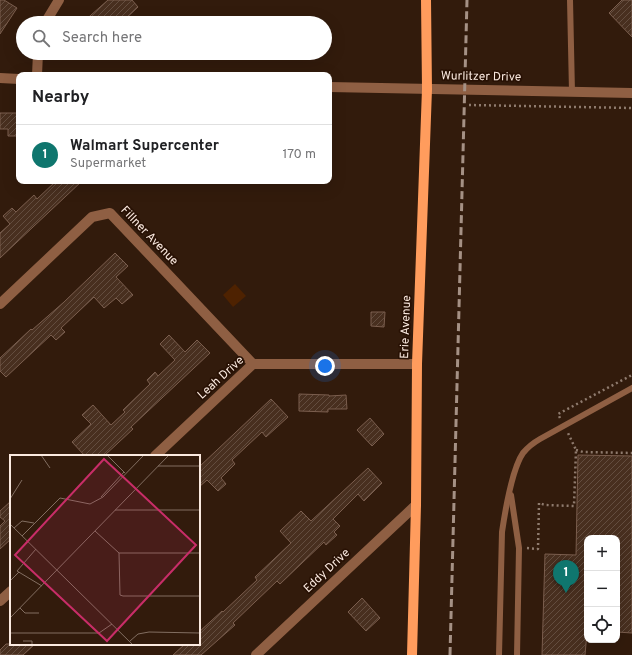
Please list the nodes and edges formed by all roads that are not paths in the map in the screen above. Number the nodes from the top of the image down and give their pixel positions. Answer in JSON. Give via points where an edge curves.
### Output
{"nodes":[{"id":1,"x":59,"y":0,"type":"edge"},
{"id":2,"x":426,"y":0,"type":"edge"},
{"id":3,"x":570,"y":0,"type":"edge"},
{"id":4,"x":49,"y":16,"type":"edge"},
{"id":5,"x":38,"y":60,"type":"edge"},
{"id":6,"x":37,"y":72,"type":"edge"},
{"id":7,"x":0,"y":78,"type":"edge"},
{"id":8,"x":16,"y":79,"type":"edge"},
{"id":9,"x":332,"y":87,"type":"edge"},
{"id":10,"x":427,"y":89,"type":"junction"},
{"id":11,"x":572,"y":92,"type":"junction"},
{"id":12,"x":632,"y":93,"type":"edge"},
{"id":13,"x":0,"y":304,"type":"edge"},
{"id":14,"x":253,"y":364,"type":"junction"},
{"id":15,"x":417,"y":364,"type":"junction"},
{"id":16,"x":632,"y":388,"type":"edge"},
{"id":17,"x":156,"y":455,"type":"edge"},
{"id":18,"x":510,"y":492,"type":"junction"},
{"id":19,"x":416,"y":506,"type":"junction"},
{"id":20,"x":10,"y":592,"type":"edge"},
{"id":21,"x":0,"y":602,"type":"edge"},
{"id":22,"x":256,"y":655,"type":"edge"},
{"id":23,"x":412,"y":655,"type":"edge"},
{"id":24,"x":499,"y":655,"type":"edge"},
{"id":25,"x":517,"y":655,"type":"edge"}],
"edges":[{"from":1,"to":4,"type":"street"},
{"from":2,"to":10,"type":"main road","name":"Erie Avenue"},
{"from":3,"to":11,"type":"lane"},
{"from":5,"to":6,"type":"street"},
{"from":7,"to":8,"type":"street"},
{"from":9,"to":10,"type":"street","name":"Wurlitzer Drive"},
{"from":10,"to":11,"type":"street","name":"Wurlitzer Drive"},
{"from":10,"to":15,"type":"main road","name":"Erie Avenue"},
{"from":11,"to":12,"type":"street","name":"Wurlitzer Drive"},
{"from":13,"to":14,"type":"street","name":"Fillner Avenue","via":[[92,217],[110,213]]},
{"from":14,"to":15,"type":"street","name":"Leah Drive"},
{"from":14,"to":17,"type":"street","name":"Leah Drive"},
{"from":15,"to":19,"type":"main road","name":"Erie Avenue"},
{"from":16,"to":18,"type":"lane","via":[[530,445],[518,462]]},
{"from":18,"to":24,"type":"lane","via":[[502,532]]},
{"from":18,"to":25,"type":"lane","via":[[519,548]]},
{"from":19,"to":22,"type":"street","name":"Eddy Drive"},
{"from":19,"to":23,"type":"main road","name":"Erie Avenue"},
{"from":20,"to":21,"type":"street"}]}
